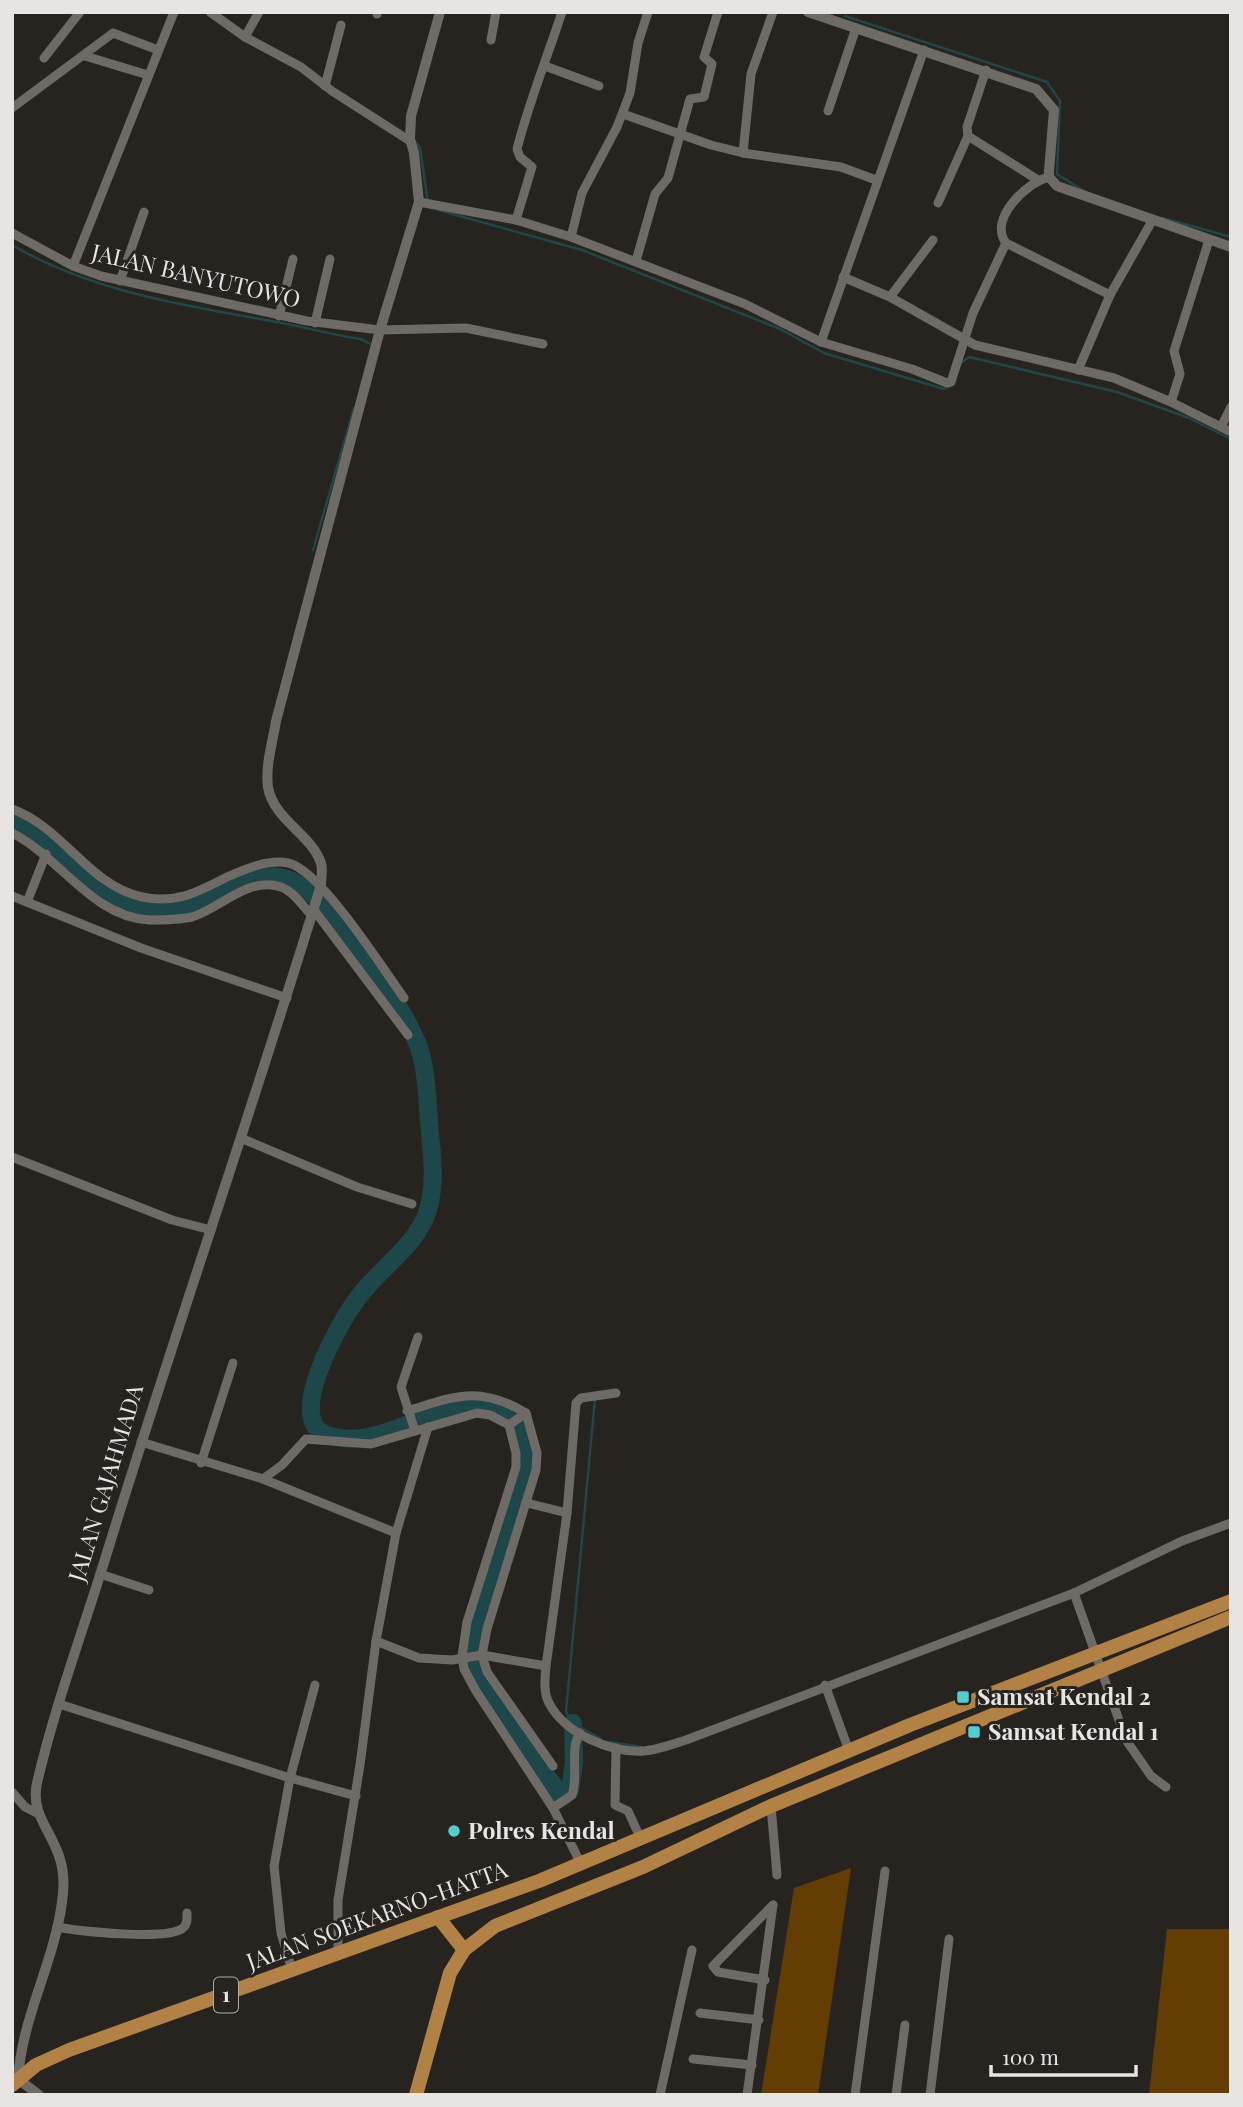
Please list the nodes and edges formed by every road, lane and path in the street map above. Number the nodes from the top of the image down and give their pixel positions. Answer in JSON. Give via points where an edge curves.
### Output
{"nodes":[{"id":1,"x":80,"y":12,"type":"edge"},
{"id":2,"x":174,"y":12,"type":"edge"},
{"id":3,"x":210,"y":12,"type":"edge"},
{"id":4,"x":260,"y":12,"type":"edge"},
{"id":5,"x":440,"y":12,"type":"edge"},
{"id":6,"x":496,"y":12,"type":"edge"},
{"id":7,"x":562,"y":12,"type":"edge"},
{"id":8,"x":648,"y":12,"type":"edge"},
{"id":9,"x":718,"y":12,"type":"edge"},
{"id":10,"x":773,"y":12,"type":"edge"},
{"id":11,"x":808,"y":12,"type":"edge"},
{"id":12,"x":341,"y":25,"type":"dead end"},
{"id":13,"x":856,"y":28,"type":"junction"},
{"id":14,"x":246,"y":35,"type":"junction"},
{"id":15,"x":491,"y":40,"type":"dead end"},
{"id":16,"x":158,"y":50,"type":"junction"},
{"id":17,"x":924,"y":50,"type":"junction"},
{"id":18,"x":85,"y":56,"type":"junction"},
{"id":19,"x":44,"y":58,"type":"dead end"},
{"id":20,"x":545,"y":66,"type":"junction"},
{"id":21,"x":986,"y":70,"type":"junction"},
{"id":22,"x":148,"y":75,"type":"junction"},
{"id":23,"x":326,"y":83,"type":"junction"},
{"id":24,"x":598,"y":86,"type":"dead end"},
{"id":25,"x":12,"y":107,"type":"edge"},
{"id":26,"x":828,"y":111,"type":"dead end"},
{"id":27,"x":623,"y":114,"type":"junction"},
{"id":28,"x":681,"y":136,"type":"junction"},
{"id":29,"x":968,"y":136,"type":"junction"},
{"id":30,"x":410,"y":138,"type":"junction"},
{"id":31,"x":743,"y":153,"type":"junction"},
{"id":32,"x":1043,"y":179,"type":"junction"},
{"id":33,"x":876,"y":180,"type":"junction"},
{"id":34,"x":426,"y":203,"type":"junction"},
{"id":35,"x":938,"y":203,"type":"dead end"},
{"id":36,"x":144,"y":212,"type":"dead end"},
{"id":37,"x":516,"y":220,"type":"junction"},
{"id":38,"x":1152,"y":221,"type":"junction"},
{"id":39,"x":12,"y":233,"type":"edge"},
{"id":40,"x":570,"y":237,"type":"junction"},
{"id":41,"x":933,"y":240,"type":"dead end"},
{"id":42,"x":1209,"y":240,"type":"junction"},
{"id":43,"x":1006,"y":243,"type":"junction"},
{"id":44,"x":1231,"y":247,"type":"edge"},
{"id":45,"x":330,"y":258,"type":"dead end"},
{"id":46,"x":293,"y":259,"type":"dead end"},
{"id":47,"x":636,"y":261,"type":"junction"},
{"id":48,"x":72,"y":265,"type":"junction"},
{"id":49,"x":843,"y":277,"type":"junction"},
{"id":50,"x":120,"y":281,"type":"junction"},
{"id":51,"x":1110,"y":295,"type":"junction"},
{"id":52,"x":890,"y":298,"type":"junction"},
{"id":53,"x":279,"y":316,"type":"junction"},
{"id":54,"x":315,"y":323,"type":"junction"},
{"id":55,"x":380,"y":330,"type":"junction"},
{"id":56,"x":963,"y":339,"type":"junction"},
{"id":57,"x":821,"y":342,"type":"junction"},
{"id":58,"x":543,"y":344,"type":"dead end"},
{"id":59,"x":1078,"y":370,"type":"junction"},
{"id":60,"x":1171,"y":402,"type":"junction"},
{"id":61,"x":1231,"y":407,"type":"edge"},
{"id":62,"x":1221,"y":427,"type":"junction"},
{"id":63,"x":1231,"y":432,"type":"edge"},
{"id":64,"x":12,"y":809,"type":"edge"},
{"id":65,"x":12,"y":832,"type":"edge"},
{"id":66,"x":46,"y":854,"type":"junction"},
{"id":67,"x":315,"y":881,"type":"junction"},
{"id":68,"x":12,"y":896,"type":"edge"},
{"id":69,"x":27,"y":902,"type":"junction"},
{"id":70,"x":313,"y":910,"type":"junction"},
{"id":71,"x":279,"y":995,"type":"junction"},
{"id":72,"x":404,"y":998,"type":"dead end"},
{"id":73,"x":408,"y":1035,"type":"dead end"},
{"id":74,"x":243,"y":1139,"type":"junction"},
{"id":75,"x":12,"y":1157,"type":"edge"},
{"id":76,"x":412,"y":1204,"type":"dead end"},
{"id":77,"x":204,"y":1227,"type":"junction"},
{"id":78,"x":418,"y":1337,"type":"dead end"},
{"id":79,"x":233,"y":1363,"type":"dead end"},
{"id":80,"x":616,"y":1393,"type":"dead end"},
{"id":81,"x":408,"y":1412,"type":"junction"},
{"id":82,"x":524,"y":1414,"type":"junction"},
{"id":83,"x":510,"y":1424,"type":"junction"},
{"id":84,"x":428,"y":1427,"type":"junction"},
{"id":85,"x":414,"y":1429,"type":"junction"},
{"id":86,"x":147,"y":1445,"type":"junction"},
{"id":87,"x":201,"y":1463,"type":"junction"},
{"id":88,"x":263,"y":1479,"type":"junction"},
{"id":89,"x":527,"y":1503,"type":"junction"},
{"id":90,"x":568,"y":1513,"type":"junction"},
{"id":91,"x":1231,"y":1523,"type":"edge"},
{"id":92,"x":396,"y":1533,"type":"junction"},
{"id":93,"x":100,"y":1574,"type":"junction"},
{"id":94,"x":149,"y":1590,"type":"dead end"},
{"id":95,"x":1074,"y":1593,"type":"junction"},
{"id":96,"x":1231,"y":1601,"type":"edge"},
{"id":97,"x":1231,"y":1617,"type":"edge"},
{"id":98,"x":376,"y":1641,"type":"junction"},
{"id":99,"x":1097,"y":1654,"type":"junction"},
{"id":100,"x":481,"y":1655,"type":"junction"},
{"id":101,"x":465,"y":1656,"type":"junction"},
{"id":102,"x":546,"y":1665,"type":"junction"},
{"id":103,"x":1103,"y":1668,"type":"junction"},
{"id":104,"x":315,"y":1685,"type":"dead end"},
{"id":105,"x":825,"y":1685,"type":"junction"},
{"id":106,"x":59,"y":1704,"type":"junction"},
{"id":107,"x":575,"y":1730,"type":"junction"},
{"id":108,"x":616,"y":1748,"type":"junction"},
{"id":109,"x":849,"y":1751,"type":"junction"},
{"id":110,"x":553,"y":1766,"type":"dead end"},
{"id":111,"x":290,"y":1778,"type":"junction"},
{"id":112,"x":1166,"y":1787,"type":"dead end"},
{"id":113,"x":12,"y":1793,"type":"edge"},
{"id":114,"x":356,"y":1796,"type":"junction"},
{"id":115,"x":556,"y":1806,"type":"junction"},
{"id":116,"x":771,"y":1806,"type":"junction"},
{"id":117,"x":37,"y":1813,"type":"junction"},
{"id":118,"x":631,"y":1838,"type":"junction"},
{"id":119,"x":585,"y":1857,"type":"junction"},
{"id":120,"x":885,"y":1871,"type":"dead end"},
{"id":121,"x":777,"y":1875,"type":"dead end"},
{"id":122,"x":187,"y":1913,"type":"dead end"},
{"id":123,"x":438,"y":1917,"type":"junction"},
{"id":124,"x":57,"y":1927,"type":"junction"},
{"id":125,"x":949,"y":1939,"type":"dead end"},
{"id":126,"x":464,"y":1950,"type":"junction"},
{"id":127,"x":692,"y":1950,"type":"dead end"},
{"id":128,"x":338,"y":1952,"type":"junction"},
{"id":129,"x":292,"y":1970,"type":"junction"},
{"id":130,"x":765,"y":1980,"type":"junction"},
{"id":131,"x":700,"y":2013,"type":"dead end"},
{"id":132,"x":759,"y":2020,"type":"junction"},
{"id":133,"x":905,"y":2025,"type":"dead end"},
{"id":134,"x":693,"y":2059,"type":"dead end"},
{"id":135,"x":752,"y":2065,"type":"junction"},
{"id":136,"x":15,"y":2082,"type":"edge"},
{"id":137,"x":38,"y":2095,"type":"edge"},
{"id":138,"x":416,"y":2095,"type":"edge"},
{"id":139,"x":660,"y":2095,"type":"edge"},
{"id":140,"x":747,"y":2095,"type":"edge"},
{"id":141,"x":855,"y":2095,"type":"edge"},
{"id":142,"x":896,"y":2095,"type":"edge"},
{"id":143,"x":930,"y":2095,"type":"edge"}],
"edges":[{"from":1,"to":19,"type":"street"},
{"from":2,"to":16,"type":"street"},
{"from":3,"to":14,"type":"street"},
{"from":4,"to":14,"type":"street"},
{"from":5,"to":30,"type":"street","via":[[418,85]]},
{"from":6,"to":15,"type":"street"},
{"from":7,"to":20,"type":"street"},
{"from":8,"to":27,"type":"street"},
{"from":9,"to":28,"type":"street","via":[[704,57],[712,64],[704,97],[690,99]]},
{"from":10,"to":31,"type":"street","via":[[751,74]]},
{"from":11,"to":13,"type":"street"},
{"from":12,"to":23,"type":"street"},
{"from":13,"to":17,"type":"street"},
{"from":13,"to":26,"type":"street"},
{"from":14,"to":23,"type":"street"},
{"from":16,"to":18,"type":"street","via":[[115,32]]},
{"from":16,"to":22,"type":"street"},
{"from":17,"to":21,"type":"street"},
{"from":17,"to":33,"type":"street"},
{"from":18,"to":22,"type":"street"},
{"from":18,"to":25,"type":"street"},
{"from":20,"to":24,"type":"street"},
{"from":20,"to":37,"type":"street","via":[[517,149],[532,167]]},
{"from":21,"to":29,"type":"street"},
{"from":21,"to":32,"type":"street","via":[[1036,89],[1052,103],[1055,118]]},
{"from":22,"to":48,"type":"street"},
{"from":23,"to":30,"type":"street"},
{"from":27,"to":28,"type":"street"},
{"from":27,"to":40,"type":"street","via":[[582,192]]},
{"from":28,"to":31,"type":"street"},
{"from":28,"to":47,"type":"street","via":[[668,178],[655,194]]},
{"from":29,"to":32,"type":"street"},
{"from":29,"to":35,"type":"street"},
{"from":30,"to":34,"type":"street"},
{"from":31,"to":33,"type":"street","via":[[841,167]]},
{"from":32,"to":38,"type":"street"},
{"from":32,"to":43,"type":"street","via":[[1007,211],[999,229]]},
{"from":33,"to":49,"type":"street"},
{"from":34,"to":37,"type":"street"},
{"from":34,"to":55,"type":"street"},
{"from":36,"to":50,"type":"street"},
{"from":37,"to":40,"type":"street"},
{"from":38,"to":42,"type":"street"},
{"from":38,"to":51,"type":"street"},
{"from":39,"to":48,"type":"street","name":"JALAN BANYUTOWO"},
{"from":40,"to":47,"type":"street"},
{"from":41,"to":52,"type":"street"},
{"from":42,"to":44,"type":"street"},
{"from":42,"to":60,"type":"street","via":[[1174,351],[1180,377]]},
{"from":43,"to":51,"type":"street"},
{"from":43,"to":56,"type":"street"},
{"from":45,"to":54,"type":"street"},
{"from":46,"to":53,"type":"street"},
{"from":47,"to":57,"type":"street","via":[[745,304]]},
{"from":48,"to":50,"type":"street","name":"JALAN BANYUTOWO"},
{"from":49,"to":52,"type":"street"},
{"from":49,"to":57,"type":"street"},
{"from":50,"to":53,"type":"street","name":"JALAN BANYUTOWO"},
{"from":51,"to":59,"type":"street"},
{"from":52,"to":56,"type":"street"},
{"from":53,"to":54,"type":"street","name":"JALAN BANYUTOWO"},
{"from":54,"to":55,"type":"street","name":"JALAN BANYUTOWO"},
{"from":55,"to":58,"type":"street","name":"JALAN BANYUTOWO","via":[[466,328]]},
{"from":55,"to":67,"type":"street","via":[[276,721],[269,771],[273,801],[322,866]]},
{"from":56,"to":57,"type":"street","via":[[956,372],[947,383]]},
{"from":56,"to":59,"type":"street"},
{"from":59,"to":60,"type":"street","via":[[1114,378]]},
{"from":60,"to":62,"type":"street"},
{"from":61,"to":62,"type":"street"},
{"from":62,"to":63,"type":"street"},
{"from":64,"to":67,"type":"street","via":[[51,830],[103,879],[140,896],[184,898],[266,863],[289,863]]},
{"from":65,"to":66,"type":"street"},
{"from":66,"to":69,"type":"street"},
{"from":66,"to":70,"type":"street","via":[[90,895],[116,911],[145,919],[192,916],[244,890],[271,886],[283,888]]},
{"from":67,"to":70,"type":"street","name":"JALAN GAJAHMADA"},
{"from":67,"to":72,"type":"street"},
{"from":68,"to":69,"type":"street"},
{"from":69,"to":71,"type":"street","via":[[141,948]]},
{"from":70,"to":71,"type":"street","name":"JALAN GAJAHMADA"},
{"from":70,"to":73,"type":"street"},
{"from":71,"to":74,"type":"street","name":"JALAN GAJAHMADA"},
{"from":74,"to":76,"type":"street","via":[[357,1187]]},
{"from":74,"to":77,"type":"street","name":"JALAN GAJAHMADA"},
{"from":75,"to":77,"type":"street","via":[[172,1220]]},
{"from":77,"to":86,"type":"street","name":"JALAN GAJAHMADA"},
{"from":78,"to":81,"type":"street","via":[[401,1387]]},
{"from":79,"to":87,"type":"street"},
{"from":80,"to":90,"type":"street","via":[[581,1398],[576,1403]]},
{"from":81,"to":82,"type":"street","via":[[461,1394],[477,1394],[492,1396]]},
{"from":81,"to":85,"type":"street"},
{"from":82,"to":83,"type":"street"},
{"from":82,"to":89,"type":"street","via":[[537,1453]]},
{"from":83,"to":84,"type":"street","via":[[477,1413]]},
{"from":83,"to":101,"type":"street","via":[[516,1466],[467,1622]]},
{"from":84,"to":85,"type":"street"},
{"from":84,"to":92,"type":"street"},
{"from":85,"to":88,"type":"street","via":[[362,1445],[312,1437]]},
{"from":86,"to":87,"type":"street"},
{"from":86,"to":93,"type":"street","name":"JALAN GAJAHMADA"},
{"from":87,"to":88,"type":"street"},
{"from":88,"to":92,"type":"street"},
{"from":89,"to":90,"type":"street"},
{"from":89,"to":100,"type":"street"},
{"from":90,"to":102,"type":"street"},
{"from":91,"to":95,"type":"street","via":[[1182,1541]]},
{"from":92,"to":98,"type":"street"},
{"from":93,"to":94,"type":"street"},
{"from":93,"to":106,"type":"street","name":"JALAN GAJAHMADA"},
{"from":95,"to":99,"type":"street"},
{"from":95,"to":105,"type":"street"},
{"from":96,"to":99,"type":"highway","number":"1"},
{"from":97,"to":103,"type":"highway"},
{"from":98,"to":101,"type":"street","via":[[419,1657]]},
{"from":98,"to":114,"type":"street"},
{"from":99,"to":103,"type":"street"},
{"from":99,"to":109,"type":"highway","number":"1"},
{"from":100,"to":101,"type":"street"},
{"from":100,"to":102,"type":"street"},
{"from":100,"to":110,"type":"street","via":[[487,1672]]},
{"from":101,"to":115,"type":"street","via":[[464,1670]]},
{"from":102,"to":107,"type":"street","via":[[549,1703]]},
{"from":103,"to":112,"type":"street","via":[[1131,1751]]},
{"from":103,"to":116,"type":"highway"},
{"from":104,"to":111,"type":"street"},
{"from":105,"to":108,"type":"street","via":[[686,1740],[645,1751]]},
{"from":105,"to":109,"type":"street"},
{"from":106,"to":111,"type":"street"},
{"from":106,"to":117,"type":"street","name":"JALAN GAJAHMADA","via":[[36,1786]]},
{"from":107,"to":108,"type":"street"},
{"from":107,"to":115,"type":"street","via":[[577,1764],[572,1795]]},
{"from":108,"to":118,"type":"street","via":[[615,1805],[628,1811]]},
{"from":109,"to":118,"type":"highway","name":"JALAN SOEKARNO-HATTA","number":"1"},
{"from":111,"to":114,"type":"street"},
{"from":111,"to":129,"type":"street","via":[[274,1866],[281,1933]]},
{"from":113,"to":117,"type":"street"},
{"from":114,"to":128,"type":"street","via":[[338,1900]]},
{"from":115,"to":119,"type":"street"},
{"from":116,"to":121,"type":"street"},
{"from":116,"to":126,"type":"highway","via":[[643,1867],[495,1926]]},
{"from":117,"to":124,"type":"street","name":"JALAN GAJAHMADA","via":[[60,1858],[63,1887]]},
{"from":118,"to":119,"type":"highway","name":"JALAN SOEKARNO-HATTA","number":"1"},
{"from":119,"to":123,"type":"highway","name":"JALAN SOEKARNO-HATTA","number":"1","via":[[520,1888]]},
{"from":120,"to":141,"type":"street"},
{"from":122,"to":124,"type":"street","via":[[181,1930],[167,1934],[90,1934]]},
{"from":123,"to":126,"type":"highway"},
{"from":123,"to":128,"type":"highway","name":"JALAN SOEKARNO-HATTA","number":"1"},
{"from":124,"to":136,"type":"street","name":"JALAN GAJAHMADA"},
{"from":125,"to":143,"type":"street"},
{"from":126,"to":138,"type":"highway","via":[[450,1973]]},
{"from":127,"to":139,"type":"street"},
{"from":128,"to":129,"type":"highway","name":"JALAN SOEKARNO-HATTA","number":"1"},
{"from":129,"to":136,"type":"highway","name":"JALAN SOEKARNO-HATTA","number":"1","via":[[69,2050],[36,2065]]},
{"from":130,"to":130,"type":"street","via":[[770,1930],[773,1905],[713,1966],[718,1972]]},
{"from":130,"to":132,"type":"street"},
{"from":131,"to":132,"type":"street"},
{"from":132,"to":135,"type":"street"},
{"from":133,"to":142,"type":"street"},
{"from":134,"to":135,"type":"street"},
{"from":135,"to":140,"type":"street"},
{"from":136,"to":137,"type":"street"}]}
